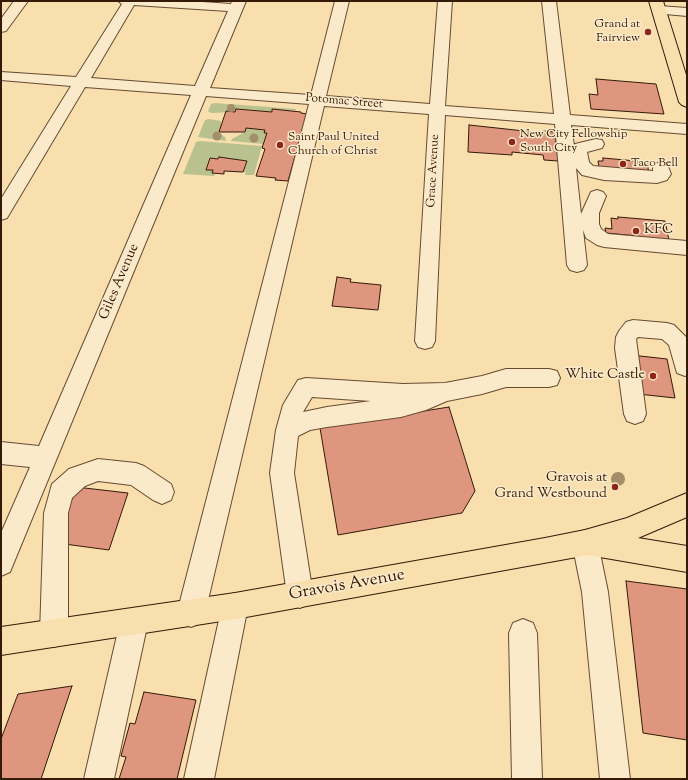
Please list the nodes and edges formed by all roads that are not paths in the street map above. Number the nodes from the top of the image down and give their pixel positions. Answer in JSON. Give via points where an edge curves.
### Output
{"nodes":[{"id":1,"x":125,"y":1,"type":"edge"},
{"id":2,"x":130,"y":1,"type":"edge"},
{"id":3,"x":342,"y":1,"type":"edge"},
{"id":4,"x":445,"y":1,"type":"edge"},
{"id":5,"x":549,"y":1,"type":"edge"},
{"id":6,"x":19,"y":4,"type":"edge"},
{"id":7,"x":237,"y":5,"type":"edge"},
{"id":8,"x":658,"y":5,"type":"edge"},
{"id":9,"x":1,"y":6,"type":"edge"},
{"id":10,"x":687,"y":12,"type":"edge"},
{"id":11,"x":1,"y":28,"type":"edge"},
{"id":12,"x":1,"y":76,"type":"edge"},
{"id":13,"x":82,"y":82,"type":"junction"},
{"id":14,"x":201,"y":91,"type":"junction"},
{"id":15,"x":316,"y":100,"type":"junction"},
{"id":16,"x":687,"y":102,"type":"edge"},
{"id":17,"x":437,"y":110,"type":"junction"},
{"id":18,"x":563,"y":120,"type":"junction"},
{"id":19,"x":687,"y":129,"type":"edge"},
{"id":20,"x":596,"y":144,"type":"dead end"},
{"id":21,"x":661,"y":168,"type":"dead end"},
{"id":22,"x":597,"y":196,"type":"dead end"},
{"id":23,"x":1,"y":214,"type":"edge"},
{"id":24,"x":687,"y":248,"type":"edge"},
{"id":25,"x":577,"y":265,"type":"dead end"},
{"id":26,"x":425,"y":341,"type":"dead end"},
{"id":27,"x":685,"y":367,"type":"dead end"},
{"id":28,"x":549,"y":378,"type":"dead end"},
{"id":29,"x":445,"y":392,"type":"junction"},
{"id":30,"x":635,"y":414,"type":"dead end"},
{"id":31,"x":297,"y":426,"type":"junction"},
{"id":32,"x":1,"y":453,"type":"edge"},
{"id":33,"x":46,"y":458,"type":"junction"},
{"id":34,"x":162,"y":492,"type":"dead end"},
{"id":35,"x":687,"y":505,"type":"edge"},
{"id":36,"x":585,"y":543,"type":"junction"},
{"id":37,"x":687,"y":559,"type":"edge"},
{"id":38,"x":1,"y":564,"type":"edge"},
{"id":39,"x":300,"y":595,"type":"junction"},
{"id":40,"x":235,"y":606,"type":"junction"},
{"id":41,"x":191,"y":613,"type":"junction"},
{"id":42,"x":134,"y":622,"type":"junction"},
{"id":43,"x":54,"y":633,"type":"junction"},
{"id":44,"x":523,"y":633,"type":"dead end"},
{"id":45,"x":1,"y":641,"type":"edge"},
{"id":46,"x":100,"y":779,"type":"edge"},
{"id":47,"x":199,"y":779,"type":"edge"},
{"id":48,"x":527,"y":779,"type":"edge"},
{"id":49,"x":615,"y":779,"type":"edge"}],
"edges":[{"from":1,"to":2,"type":"street"},
{"from":2,"to":7,"type":"street"},
{"from":2,"to":13,"type":"street"},
{"from":3,"to":15,"type":"street"},
{"from":4,"to":17,"type":"street","name":"Grace Avenue"},
{"from":5,"to":18,"type":"street"},
{"from":6,"to":9,"type":"street"},
{"from":6,"to":11,"type":"street"},
{"from":7,"to":14,"type":"street","name":"Giles Avenue"},
{"from":8,"to":10,"type":"street"},
{"from":8,"to":16,"type":"main road"},
{"from":12,"to":13,"type":"street","name":"Potomac Street"},
{"from":13,"to":14,"type":"street","name":"Potomac Street"},
{"from":13,"to":23,"type":"street"},
{"from":14,"to":15,"type":"street","name":"Potomac Street"},
{"from":14,"to":33,"type":"street","name":"Giles Avenue"},
{"from":15,"to":17,"type":"street","name":"Potomac Street"},
{"from":15,"to":41,"type":"street"},
{"from":17,"to":18,"type":"street","name":"Potomac Street"},
{"from":17,"to":26,"type":"street","name":"Grace Avenue"},
{"from":18,"to":19,"type":"street","name":"Potomac Street"},
{"from":18,"to":25,"type":"street"},
{"from":20,"to":21,"type":"street","via":[[582,148],[579,152],[581,163],[588,171],[657,177],[661,176]]},
{"from":22,"to":24,"type":"street","via":[[590,212],[590,224],[593,233],[604,240]]},
{"from":27,"to":30,"type":"street","via":[[678,341],[666,331],[633,328],[626,337],[626,348]]},
{"from":28,"to":29,"type":"street","via":[[506,378]]},
{"from":29,"to":31,"type":"street","via":[[401,407],[327,417]]},
{"from":29,"to":31,"type":"street","via":[[403,394],[306,387],[294,405]]},
{"from":31,"to":39,"type":"street","via":[[282,473]]},
{"from":32,"to":33,"type":"street"},
{"from":33,"to":38,"type":"street","name":"Giles Avenue"},
{"from":34,"to":43,"type":"street","via":[[136,474],[98,470],[77,477],[61,492],[56,513]]},
{"from":35,"to":36,"type":"main road","name":"Gravois Avenue","via":[[627,530]]},
{"from":36,"to":37,"type":"main road"},
{"from":36,"to":39,"type":"main road","name":"Gravois Avenue"},
{"from":36,"to":49,"type":"street","via":[[595,592]]},
{"from":39,"to":40,"type":"main road","name":"Gravois Avenue"},
{"from":40,"to":41,"type":"main road","name":"Gravois Avenue"},
{"from":40,"to":47,"type":"street"},
{"from":41,"to":42,"type":"main road","name":"Gravois Avenue"},
{"from":42,"to":43,"type":"main road","name":"Gravois Avenue"},
{"from":42,"to":46,"type":"street"},
{"from":43,"to":45,"type":"main road","name":"Gravois Avenue"},
{"from":44,"to":48,"type":"street"}]}
